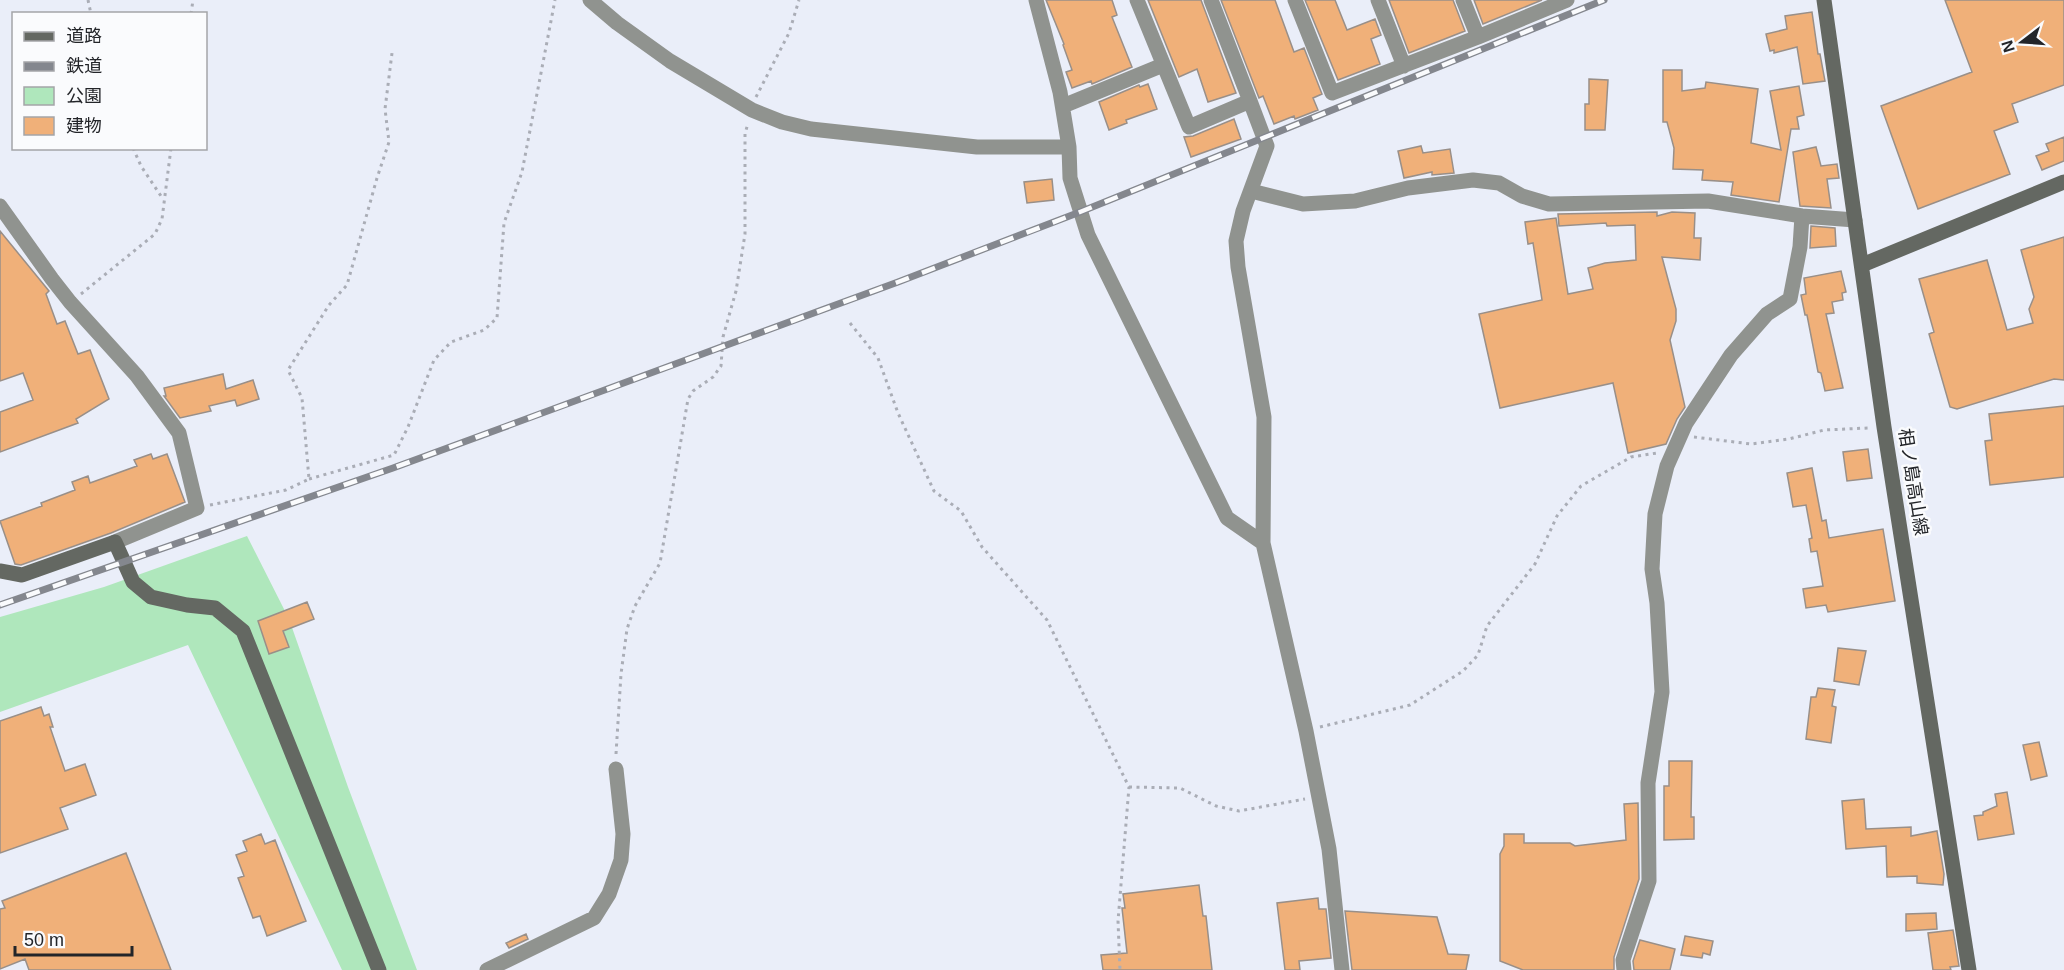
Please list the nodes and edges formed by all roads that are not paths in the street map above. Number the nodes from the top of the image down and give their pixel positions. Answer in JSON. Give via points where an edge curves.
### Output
{"nodes":[{"id":1,"x":590,"y":0,"type":"edge"},
{"id":2,"x":1036,"y":0,"type":"edge"},
{"id":3,"x":1137,"y":0,"type":"edge"},
{"id":4,"x":1211,"y":0,"type":"edge"},
{"id":5,"x":1295,"y":0,"type":"edge"},
{"id":6,"x":1378,"y":0,"type":"edge"},
{"id":7,"x":1463,"y":0,"type":"edge"},
{"id":8,"x":1567,"y":0,"type":"edge"},
{"id":9,"x":1824,"y":0,"type":"edge"},
{"id":10,"x":1544,"y":4,"type":"edge"},
{"id":11,"x":1478,"y":37,"type":"junction"},
{"id":12,"x":1163,"y":65,"type":"junction"},
{"id":13,"x":1404,"y":66,"type":"junction"},
{"id":14,"x":1250,"y":101,"type":"junction"},
{"id":15,"x":1062,"y":106,"type":"junction"},
{"id":16,"x":1069,"y":147,"type":"junction"},
{"id":17,"x":2064,"y":182,"type":"edge"},
{"id":18,"x":1251,"y":191,"type":"junction"},
{"id":19,"x":0,"y":206,"type":"edge"},
{"id":20,"x":1802,"y":216,"type":"junction"},
{"id":21,"x":1855,"y":220,"type":"junction"},
{"id":22,"x":1862,"y":265,"type":"junction"},
{"id":23,"x":115,"y":542,"type":"junction"},
{"id":24,"x":1263,"y":543,"type":"junction"},
{"id":25,"x":0,"y":571,"type":"edge"},
{"id":26,"x":616,"y":768,"type":"road end"},
{"id":27,"x":506,"y":967,"type":"edge"},
{"id":28,"x":379,"y":970,"type":"edge"},
{"id":29,"x":487,"y":970,"type":"edge"},
{"id":30,"x":1342,"y":970,"type":"edge"},
{"id":31,"x":1624,"y":970,"type":"edge"},
{"id":32,"x":1969,"y":970,"type":"edge"}],
"edges":[{"from":1,"to":16,"type":"street","via":[[670,61],[752,110],[782,122],[811,129],[977,147]]},
{"from":2,"to":15,"type":"street"},
{"from":3,"to":12,"type":"street"},
{"from":4,"to":14,"type":"street"},
{"from":5,"to":13,"type":"street","via":[[1332,93]]},
{"from":6,"to":13,"type":"street"},
{"from":7,"to":11,"type":"street"},
{"from":8,"to":10,"type":"street"},
{"from":9,"to":21,"type":"main road","name":"相ノ島高山線"},
{"from":10,"to":11,"type":"street"},
{"from":11,"to":13,"type":"street"},
{"from":12,"to":14,"type":"street","via":[[1189,127]]},
{"from":12,"to":15,"type":"street"},
{"from":14,"to":18,"type":"street","via":[[1268,146]]},
{"from":15,"to":16,"type":"street"},
{"from":16,"to":24,"type":"street","via":[[1070,178],[1088,236],[1227,518]]},
{"from":17,"to":22,"type":"main road"},
{"from":18,"to":20,"type":"street","via":[[1303,204],[1355,201],[1408,188],[1473,180],[1499,183],[1522,196],[1549,204],[1708,201]]},
{"from":18,"to":24,"type":"street","via":[[1236,241],[1264,417]]},
{"from":19,"to":23,"type":"street","via":[[70,302],[137,376],[178,434],[197,508]]},
{"from":20,"to":21,"type":"street"},
{"from":20,"to":31,"type":"street","via":[[1790,299],[1767,314],[1731,355],[1686,423],[1667,466],[1656,514],[1652,570],[1662,692],[1648,783],[1649,881],[1623,960]]},
{"from":21,"to":22,"type":"main road","name":"相ノ島高山線"},
{"from":22,"to":32,"type":"main road","name":"相ノ島高山線"},
{"from":23,"to":25,"type":"main road","via":[[22,575]]},
{"from":23,"to":28,"type":"main road","via":[[133,582],[151,597],[215,608],[243,631]]},
{"from":24,"to":30,"type":"street","via":[[1329,849]]},
{"from":26,"to":27,"type":"street","via":[[623,834],[621,860],[609,894],[594,918]]},
{"from":27,"to":29,"type":"street"}]}
